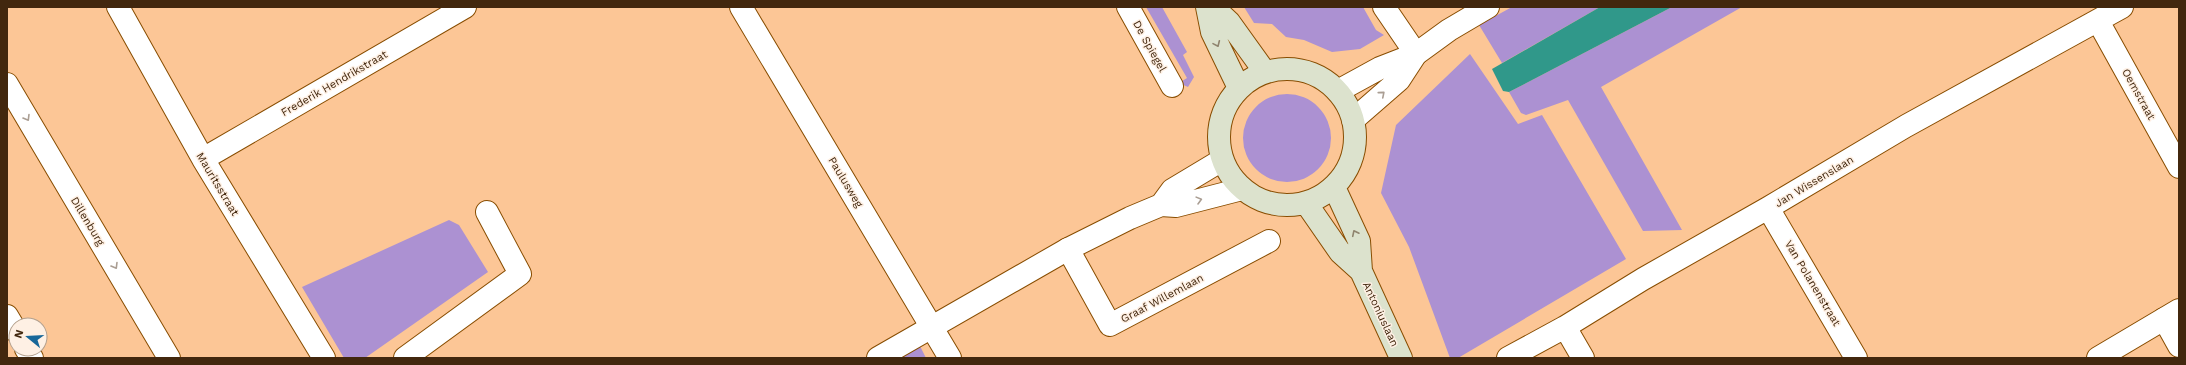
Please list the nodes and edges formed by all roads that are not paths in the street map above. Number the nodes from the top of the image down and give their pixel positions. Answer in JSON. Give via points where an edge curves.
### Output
{"nodes":[{"id":1,"x":118,"y":7,"type":"edge"},
{"id":2,"x":465,"y":7,"type":"edge"},
{"id":3,"x":741,"y":7,"type":"edge"},
{"id":4,"x":1128,"y":7,"type":"edge"},
{"id":5,"x":1207,"y":7,"type":"edge"},
{"id":6,"x":1212,"y":7,"type":"edge"},
{"id":7,"x":1384,"y":7,"type":"edge"},
{"id":8,"x":1488,"y":7,"type":"edge"},
{"id":9,"x":2122,"y":7,"type":"edge"},
{"id":10,"x":2098,"y":21,"type":"junction"},
{"id":11,"x":1416,"y":54,"type":"junction"},
{"id":12,"x":1266,"y":72,"type":"junction"},
{"id":13,"x":7,"y":84,"type":"edge"},
{"id":14,"x":1172,"y":86,"type":"dead end"},
{"id":15,"x":1239,"y":88,"type":"junction"},
{"id":16,"x":1338,"y":91,"type":"junction"},
{"id":17,"x":1353,"y":120,"type":"junction"},
{"id":18,"x":203,"y":159,"type":"junction"},
{"id":19,"x":1222,"y":160,"type":"junction"},
{"id":20,"x":2179,"y":167,"type":"edge"},
{"id":21,"x":1334,"y":187,"type":"junction"},
{"id":22,"x":1242,"y":189,"type":"junction"},
{"id":23,"x":1306,"y":203,"type":"junction"},
{"id":24,"x":1161,"y":205,"type":"junction"},
{"id":25,"x":1768,"y":208,"type":"junction"},
{"id":26,"x":487,"y":212,"type":"dead end"},
{"id":27,"x":1269,"y":241,"type":"dead end"},
{"id":28,"x":1068,"y":249,"type":"junction"},
{"id":29,"x":1361,"y":271,"type":"junction"},
{"id":30,"x":2171,"y":314,"type":"edge"},
{"id":31,"x":933,"y":327,"type":"junction"},
{"id":32,"x":1565,"y":327,"type":"junction"},
{"id":33,"x":2179,"y":346,"type":"edge"},
{"id":34,"x":169,"y":358,"type":"edge"},
{"id":35,"x":324,"y":358,"type":"edge"},
{"id":36,"x":405,"y":358,"type":"edge"},
{"id":37,"x":878,"y":358,"type":"edge"},
{"id":38,"x":950,"y":358,"type":"edge"},
{"id":39,"x":1401,"y":358,"type":"edge"},
{"id":40,"x":1508,"y":358,"type":"edge"},
{"id":41,"x":1582,"y":358,"type":"edge"},
{"id":42,"x":1856,"y":358,"type":"edge"},
{"id":43,"x":2098,"y":358,"type":"edge"}],
"edges":[{"from":1,"to":18,"type":"street","name":"Mauritsstraat"},
{"from":2,"to":18,"type":"street","name":"Frederik Hendrikstraat"},
{"from":3,"to":31,"type":"street","name":"Paulusweg"},
{"from":4,"to":14,"type":"street","name":"De Spiegel"},
{"from":5,"to":15,"type":"main road","one_way":true,"via":[[1212,32]]},
{"from":6,"to":12,"type":"main road","via":[[1229,22]]},
{"from":7,"to":11,"type":"street"},
{"from":8,"to":11,"type":"street","via":[[1449,30]]},
{"from":9,"to":10,"type":"street","name":"Jan Wissenslaan"},
{"from":10,"to":20,"type":"street","name":"Oemstraat"},
{"from":10,"to":25,"type":"street","name":"Jan Wissenslaan","via":[[1906,126]]},
{"from":11,"to":16,"type":"street","via":[[1380,68]]},
{"from":17,"to":11,"type":"street","one_way":true,"via":[[1399,80]]},
{"from":12,"to":15,"type":"main road","via":[[1251,78]]},
{"from":12,"to":16,"type":"main road","via":[[1279,69],[1305,70],[1323,79]]},
{"from":13,"to":34,"type":"street","name":"Dillenburg","one_way":true},
{"from":15,"to":19,"type":"main road","via":[[1221,116],[1219,138]]},
{"from":16,"to":17,"type":"main road","via":[[1348,105]]},
{"from":17,"to":21,"type":"main road","via":[[1354,149],[1350,163]]},
{"from":18,"to":35,"type":"street","name":"Mauritsstraat"},
{"from":19,"to":22,"type":"main road"},
{"from":19,"to":24,"type":"street","via":[[1172,190]]},
{"from":21,"to":23,"type":"main road"},
{"from":29,"to":21,"type":"main road","name":"Antoniuslaan","one_way":true,"via":[[1359,241]]},
{"from":22,"to":23,"type":"main road","via":[[1272,204],[1289,206]]},
{"from":24,"to":22,"type":"street","one_way":true,"via":[[1176,206]]},
{"from":23,"to":29,"type":"main road","name":"Antoniuslaan","via":[[1340,252]]},
{"from":24,"to":28,"type":"street"},
{"from":25,"to":32,"type":"street","name":"Jan Wissenslaan"},
{"from":25,"to":42,"type":"street","name":"Van Polanenstraat"},
{"from":26,"to":36,"type":"street","via":[[520,274]]},
{"from":27,"to":28,"type":"street","name":"Graaf Willemlaan","via":[[1110,325]]},
{"from":28,"to":31,"type":"street"},
{"from":29,"to":39,"type":"main road","name":"Antoniuslaan"},
{"from":30,"to":33,"type":"street"},
{"from":30,"to":43,"type":"street"},
{"from":31,"to":37,"type":"street"},
{"from":31,"to":38,"type":"street","name":"Paulusweg"},
{"from":32,"to":40,"type":"street","name":"Jan Wissenslaan"},
{"from":32,"to":41,"type":"street"}]}
